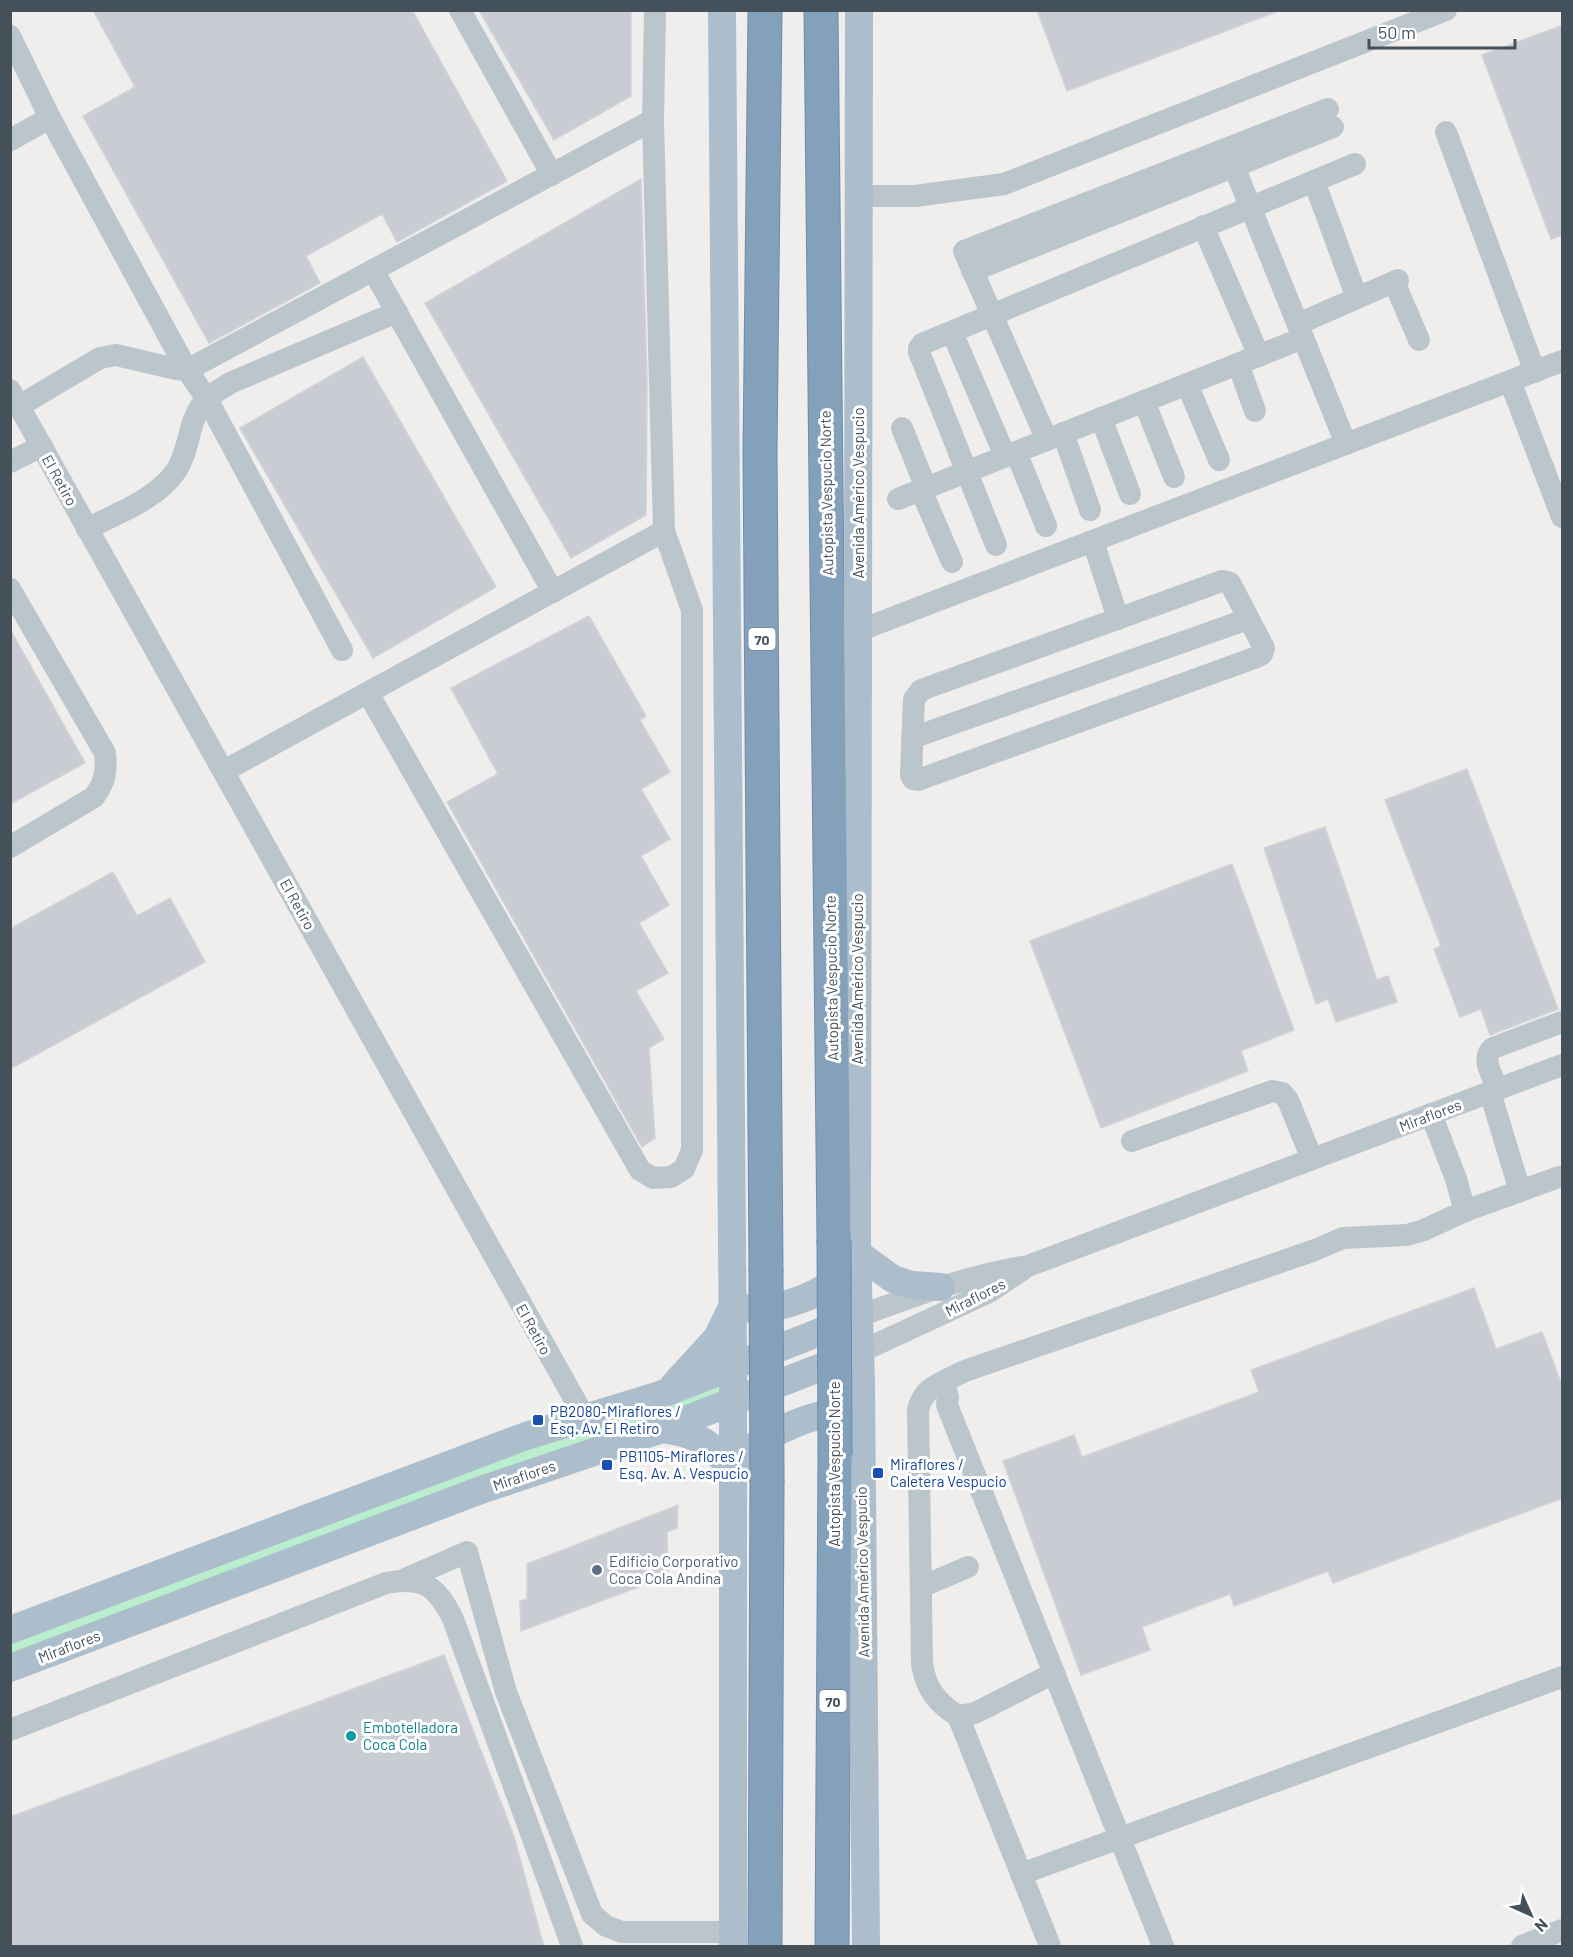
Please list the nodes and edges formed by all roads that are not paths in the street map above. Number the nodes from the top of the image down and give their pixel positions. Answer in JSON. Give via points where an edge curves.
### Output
{"nodes":[{"id":1,"x":460,"y":10,"type":"edge"},
{"id":2,"x":655,"y":10,"type":"edge"},
{"id":3,"x":722,"y":10,"type":"edge"},
{"id":4,"x":765,"y":10,"type":"edge"},
{"id":5,"x":821,"y":10,"type":"edge"},
{"id":6,"x":860,"y":10,"type":"edge"},
{"id":7,"x":1446,"y":10,"type":"edge"},
{"id":8,"x":10,"y":36,"type":"edge"},
{"id":9,"x":50,"y":118,"type":"junction"},
{"id":10,"x":1331,"y":118,"type":"dead end"},
{"id":11,"x":653,"y":120,"type":"junction"},
{"id":12,"x":1446,"y":132,"type":"dead end"},
{"id":13,"x":10,"y":140,"type":"edge"},
{"id":14,"x":1230,"y":157,"type":"junction"},
{"id":15,"x":1355,"y":164,"type":"dead end"},
{"id":16,"x":552,"y":174,"type":"junction"},
{"id":17,"x":1314,"y":181,"type":"junction"},
{"id":18,"x":859,"y":196,"type":"junction"},
{"id":19,"x":1250,"y":207,"type":"junction"},
{"id":20,"x":1203,"y":226,"type":"junction"},
{"id":21,"x":373,"y":270,"type":"junction"},
{"id":22,"x":1357,"y":298,"type":"junction"},
{"id":23,"x":397,"y":312,"type":"junction"},
{"id":24,"x":992,"y":314,"type":"junction"},
{"id":25,"x":1300,"y":331,"type":"junction"},
{"id":26,"x":952,"y":332,"type":"junction"},
{"id":27,"x":1419,"y":340,"type":"dead end"},
{"id":28,"x":1249,"y":360,"type":"junction"},
{"id":29,"x":1563,"y":361,"type":"edge"},
{"id":30,"x":188,"y":370,"type":"junction"},
{"id":31,"x":1534,"y":372,"type":"junction"},
{"id":32,"x":1510,"y":381,"type":"junction"},
{"id":33,"x":1187,"y":384,"type":"junction"},
{"id":34,"x":15,"y":398,"type":"edge"},
{"id":35,"x":207,"y":399,"type":"junction"},
{"id":36,"x":1144,"y":401,"type":"junction"},
{"id":37,"x":1255,"y":411,"type":"dead end"},
{"id":38,"x":1101,"y":418,"type":"junction"},
{"id":39,"x":902,"y":428,"type":"dead end"},
{"id":40,"x":1055,"y":436,"type":"junction"},
{"id":41,"x":1346,"y":444,"type":"junction"},
{"id":42,"x":42,"y":446,"type":"junction"},
{"id":43,"x":1011,"y":454,"type":"junction"},
{"id":44,"x":1219,"y":460,"type":"dead end"},
{"id":45,"x":10,"y":462,"type":"edge"},
{"id":46,"x":967,"y":472,"type":"junction"},
{"id":47,"x":1174,"y":477,"type":"dead end"},
{"id":48,"x":924,"y":489,"type":"junction"},
{"id":49,"x":1130,"y":494,"type":"dead end"},
{"id":50,"x":898,"y":499,"type":"dead end"},
{"id":51,"x":1561,"y":506,"type":"edge"},
{"id":52,"x":1090,"y":510,"type":"dead end"},
{"id":53,"x":1046,"y":526,"type":"dead end"},
{"id":54,"x":87,"y":529,"type":"junction"},
{"id":55,"x":664,"y":531,"type":"junction"},
{"id":56,"x":1093,"y":541,"type":"junction"},
{"id":57,"x":996,"y":544,"type":"dead end"},
{"id":58,"x":952,"y":562,"type":"dead end"},
{"id":59,"x":10,"y":589,"type":"edge"},
{"id":60,"x":553,"y":592,"type":"junction"},
{"id":61,"x":1118,"y":619,"type":"junction"},
{"id":62,"x":1248,"y":619,"type":"junction"},
{"id":63,"x":858,"y":632,"type":"junction"},
{"id":64,"x":342,"y":650,"type":"dead end"},
{"id":65,"x":368,"y":693,"type":"junction"},
{"id":66,"x":912,"y":738,"type":"junction"},
{"id":67,"x":224,"y":771,"type":"junction"},
{"id":68,"x":10,"y":847,"type":"edge"},
{"id":69,"x":1563,"y":1022,"type":"edge"},
{"id":70,"x":1563,"y":1065,"type":"edge"},
{"id":71,"x":1494,"y":1091,"type":"junction"},
{"id":72,"x":1431,"y":1114,"type":"junction"},
{"id":73,"x":1132,"y":1141,"type":"dead end"},
{"id":74,"x":1312,"y":1159,"type":"junction"},
{"id":75,"x":1559,"y":1177,"type":"dead end"},
{"id":76,"x":1520,"y":1191,"type":"junction"},
{"id":77,"x":1465,"y":1211,"type":"junction"},
{"id":78,"x":845,"y":1246,"type":"junction"},
{"id":79,"x":1028,"y":1266,"type":"junction"},
{"id":80,"x":941,"y":1287,"type":"junction"},
{"id":81,"x":733,"y":1305,"type":"junction"},
{"id":82,"x":858,"y":1317,"type":"junction"},
{"id":83,"x":860,"y":1352,"type":"junction"},
{"id":84,"x":733,"y":1366,"type":"junction"},
{"id":85,"x":944,"y":1380,"type":"junction"},
{"id":86,"x":668,"y":1391,"type":"junction"},
{"id":87,"x":734,"y":1402,"type":"junction"},
{"id":88,"x":585,"y":1418,"type":"junction"},
{"id":89,"x":861,"y":1420,"type":"junction"},
{"id":90,"x":662,"y":1429,"type":"junction"},
{"id":91,"x":734,"y":1475,"type":"junction"},
{"id":92,"x":968,"y":1567,"type":"dead end"},
{"id":93,"x":405,"y":1579,"type":"junction"},
{"id":94,"x":921,"y":1587,"type":"junction"},
{"id":95,"x":10,"y":1630,"type":"edge"},
{"id":96,"x":10,"y":1668,"type":"edge"},
{"id":97,"x":1054,"y":1673,"type":"junction"},
{"id":98,"x":1563,"y":1677,"type":"edge"},
{"id":99,"x":958,"y":1716,"type":"junction"},
{"id":100,"x":10,"y":1730,"type":"edge"},
{"id":101,"x":1120,"y":1838,"type":"junction"},
{"id":102,"x":1021,"y":1874,"type":"junction"},
{"id":103,"x":1563,"y":1930,"type":"edge"},
{"id":104,"x":733,"y":1939,"type":"edge"},
{"id":105,"x":572,"y":1947,"type":"edge"},
{"id":106,"x":765,"y":1947,"type":"edge"},
{"id":107,"x":832,"y":1947,"type":"edge"},
{"id":108,"x":866,"y":1947,"type":"edge"},
{"id":109,"x":1050,"y":1947,"type":"edge"},
{"id":110,"x":1163,"y":1947,"type":"edge"},
{"id":111,"x":1522,"y":1947,"type":"edge"}],
"edges":[{"from":1,"to":16,"type":"street"},
{"from":2,"to":11,"type":"street"},
{"from":3,"to":81,"type":"main road"},
{"from":4,"to":106,"type":"highway","number":"70","bridge":true,"via":[[760,452],[767,1482]]},
{"from":5,"to":78,"type":"highway","name":"Autopista Vespucio Norte","number":"70"},
{"from":6,"to":18,"type":"main road","name":"Avenida Américo Vespucio"},
{"from":7,"to":18,"type":"street","via":[[1004,184],[915,196]]},
{"from":8,"to":9,"type":"street"},
{"from":9,"to":13,"type":"street"},
{"from":9,"to":30,"type":"street"},
{"from":10,"to":14,"type":"street"},
{"from":11,"to":16,"type":"street"},
{"from":11,"to":55,"type":"street"},
{"from":12,"to":31,"type":"street"},
{"from":14,"to":19,"type":"street"},
{"from":14,"to":24,"type":"street","via":[[964,250]]},
{"from":15,"to":17,"type":"street"},
{"from":16,"to":21,"type":"street"},
{"from":17,"to":19,"type":"street"},
{"from":17,"to":22,"type":"street"},
{"from":18,"to":63,"type":"main road","name":"Avenida Américo Vespucio"},
{"from":19,"to":20,"type":"street"},
{"from":19,"to":25,"type":"street"},
{"from":20,"to":24,"type":"street"},
{"from":20,"to":28,"type":"street"},
{"from":21,"to":23,"type":"street"},
{"from":21,"to":30,"type":"street"},
{"from":22,"to":25,"type":"street"},
{"from":22,"to":27,"type":"street","via":[[1396,281]]},
{"from":23,"to":35,"type":"street","via":[[230,383]]},
{"from":23,"to":60,"type":"street"},
{"from":24,"to":26,"type":"street"},
{"from":24,"to":40,"type":"street"},
{"from":25,"to":28,"type":"street"},
{"from":25,"to":41,"type":"street"},
{"from":26,"to":43,"type":"street"},
{"from":26,"to":46,"type":"street","via":[[922,344],[919,352]]},
{"from":28,"to":33,"type":"street"},
{"from":28,"to":37,"type":"street"},
{"from":29,"to":31,"type":"street"},
{"from":30,"to":34,"type":"street","via":[[116,355],[100,358]]},
{"from":30,"to":35,"type":"street"},
{"from":31,"to":32,"type":"street"},
{"from":32,"to":41,"type":"street"},
{"from":32,"to":51,"type":"street"},
{"from":33,"to":36,"type":"street"},
{"from":33,"to":44,"type":"street"},
{"from":34,"to":42,"type":"street","name":"El Retiro"},
{"from":35,"to":54,"type":"street","via":[[192,424],[182,462],[169,479],[147,498]]},
{"from":35,"to":64,"type":"street"},
{"from":36,"to":38,"type":"street"},
{"from":36,"to":47,"type":"street"},
{"from":38,"to":40,"type":"street"},
{"from":38,"to":49,"type":"street"},
{"from":39,"to":48,"type":"street"},
{"from":40,"to":43,"type":"street"},
{"from":40,"to":52,"type":"street"},
{"from":41,"to":56,"type":"street"},
{"from":42,"to":45,"type":"street"},
{"from":42,"to":54,"type":"street","name":"El Retiro"},
{"from":43,"to":46,"type":"street"},
{"from":43,"to":53,"type":"street"},
{"from":46,"to":48,"type":"street"},
{"from":46,"to":57,"type":"street"},
{"from":48,"to":50,"type":"street"},
{"from":48,"to":58,"type":"street"},
{"from":54,"to":67,"type":"street","name":"El Retiro"},
{"from":55,"to":60,"type":"street"},
{"from":55,"to":65,"type":"street","via":[[692,610],[692,1150],[684,1169],[671,1177],[653,1178],[640,1170]]},
{"from":56,"to":61,"type":"street"},
{"from":56,"to":63,"type":"street"},
{"from":59,"to":68,"type":"street","via":[[105,753],[107,770],[94,797]]},
{"from":60,"to":65,"type":"street"},
{"from":61,"to":62,"type":"street","via":[[1226,581]]},
{"from":61,"to":66,"type":"street","via":[[921,690],[914,699]]},
{"from":62,"to":66,"type":"street"},
{"from":62,"to":66,"type":"street","via":[[1264,648],[1257,657],[918,780],[911,775]]},
{"from":63,"to":78,"type":"main road","name":"Avenida Américo Vespucio"},
{"from":65,"to":67,"type":"street"},
{"from":67,"to":88,"type":"street","name":"El Retiro"},
{"from":69,"to":71,"type":"street","via":[[1488,1052]]},
{"from":70,"to":71,"type":"street","name":"Miraflores"},
{"from":71,"to":72,"type":"street","name":"Miraflores"},
{"from":71,"to":76,"type":"street"},
{"from":72,"to":74,"type":"street","name":"Miraflores"},
{"from":72,"to":77,"type":"street"},
{"from":73,"to":74,"type":"street","via":[[1272,1090],[1288,1100]]},
{"from":74,"to":79,"type":"street","name":"Miraflores"},
{"from":75,"to":76,"type":"street"},
{"from":76,"to":77,"type":"street"},
{"from":77,"to":85,"type":"street","via":[[1407,1235],[1343,1238]]},
{"from":78,"to":80,"type":"main road","via":[[893,1279]]},
{"from":78,"to":81,"type":"main road","via":[[842,1276],[822,1290],[781,1306],[753,1309]]},
{"from":78,"to":82,"type":"main road","name":"Avenida Américo Vespucio"},
{"from":78,"to":107,"type":"highway","name":"Autopista Vespucio Norte","number":"70","bridge":true,"via":[[835,1455]]},
{"from":79,"to":80,"type":"street","name":"Miraflores"},
{"from":79,"to":83,"type":"street","name":"Miraflores","via":[[989,1292]]},
{"from":80,"to":82,"type":"street","name":"Miraflores"},
{"from":81,"to":84,"type":"main road"},
{"from":81,"to":86,"type":"main road","via":[[717,1338]]},
{"from":82,"to":83,"type":"main road","name":"Avenida Américo Vespucio"},
{"from":82,"to":84,"type":"main road","name":"Miraflores"},
{"from":83,"to":87,"type":"main road","name":"Miraflores"},
{"from":83,"to":89,"type":"main road","name":"Avenida Américo Vespucio"},
{"from":84,"to":86,"type":"main road","name":"Miraflores"},
{"from":84,"to":87,"type":"main road"},
{"from":85,"to":94,"type":"street","via":[[922,1396],[918,1409]]},
{"from":85,"to":97,"type":"street","via":[[947,1405]]},
{"from":86,"to":88,"type":"main road","name":"Miraflores"},
{"from":87,"to":90,"type":"main road","name":"Miraflores"},
{"from":87,"to":91,"type":"main road"},
{"from":88,"to":95,"type":"main road","name":"Miraflores","via":[[526,1436]]},
{"from":89,"to":91,"type":"main road","via":[[844,1414],[825,1414],[776,1431],[751,1450]]},
{"from":89,"to":108,"type":"main road","name":"Avenida Américo Vespucio"},
{"from":90,"to":91,"type":"main road","via":[[680,1431],[704,1441]]},
{"from":90,"to":96,"type":"main road","name":"Miraflores","via":[[481,1490]]},
{"from":91,"to":104,"type":"main road"},
{"from":92,"to":94,"type":"street"},
{"from":93,"to":100,"type":"street","via":[[386,1583]]},
{"from":93,"to":104,"type":"street","via":[[467,1552],[506,1692],[592,1914],[606,1926],[622,1932]]},
{"from":93,"to":105,"type":"street","via":[[425,1584],[438,1594],[453,1619]]},
{"from":94,"to":99,"type":"street","via":[[924,1678],[933,1696]]},
{"from":97,"to":99,"type":"street","via":[[975,1713]]},
{"from":97,"to":101,"type":"street"},
{"from":98,"to":101,"type":"street"},
{"from":99,"to":102,"type":"street"},
{"from":101,"to":102,"type":"street"},
{"from":101,"to":110,"type":"street"},
{"from":102,"to":109,"type":"street"},
{"from":103,"to":111,"type":"street"}]}
